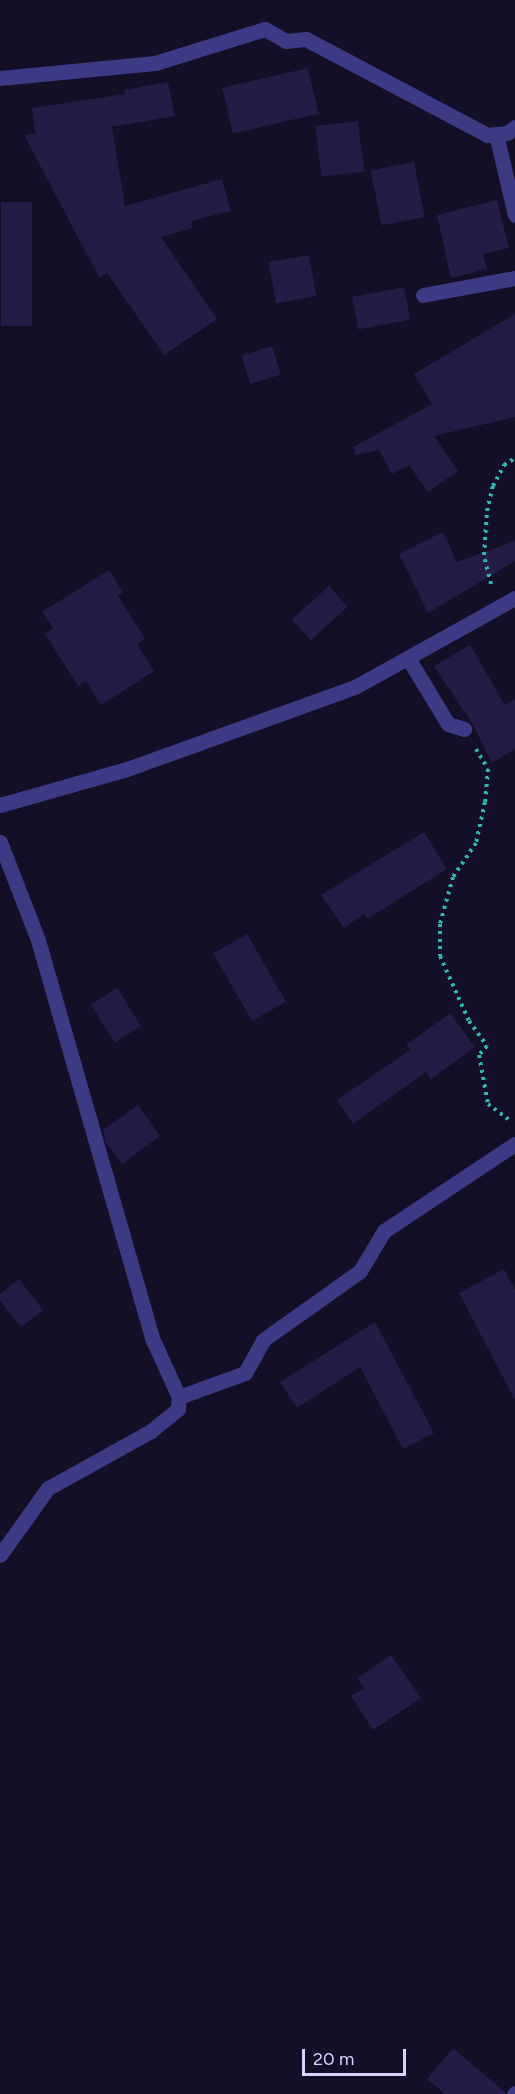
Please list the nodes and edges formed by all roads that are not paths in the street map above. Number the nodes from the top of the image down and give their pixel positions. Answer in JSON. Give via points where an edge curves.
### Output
{"nodes":[{"id":1,"x":0,"y":78,"type":"edge"},
{"id":2,"x":515,"y":127,"type":"edge"},
{"id":3,"x":496,"y":134,"type":"junction"},
{"id":4,"x":515,"y":215,"type":"edge"},
{"id":5,"x":515,"y":278,"type":"edge"},
{"id":6,"x":423,"y":295,"type":"dead end"},
{"id":7,"x":515,"y":598,"type":"edge"},
{"id":8,"x":408,"y":657,"type":"junction"},
{"id":9,"x":464,"y":729,"type":"road end"},
{"id":10,"x":0,"y":805,"type":"edge"},
{"id":11,"x":0,"y":842,"type":"edge"},
{"id":12,"x":515,"y":1144,"type":"edge"},
{"id":13,"x":179,"y":1397,"type":"junction"},
{"id":14,"x":0,"y":1555,"type":"edge"}],
"edges":[{"from":1,"to":3,"type":"street","via":[[155,63],[266,29],[286,41],[306,39],[487,135]]},
{"from":2,"to":3,"type":"street"},
{"from":3,"to":4,"type":"street"},
{"from":5,"to":6,"type":"street"},
{"from":7,"to":8,"type":"street"},
{"from":8,"to":9,"type":"street","via":[[448,724]]},
{"from":8,"to":10,"type":"street","via":[[333,695],[127,769]]},
{"from":11,"to":13,"type":"street","via":[[38,940],[152,1338]]},
{"from":12,"to":13,"type":"street","via":[[384,1231],[360,1271],[263,1340],[245,1373]]},
{"from":13,"to":14,"type":"street","via":[[178,1409],[151,1431],[48,1488]]}]}
